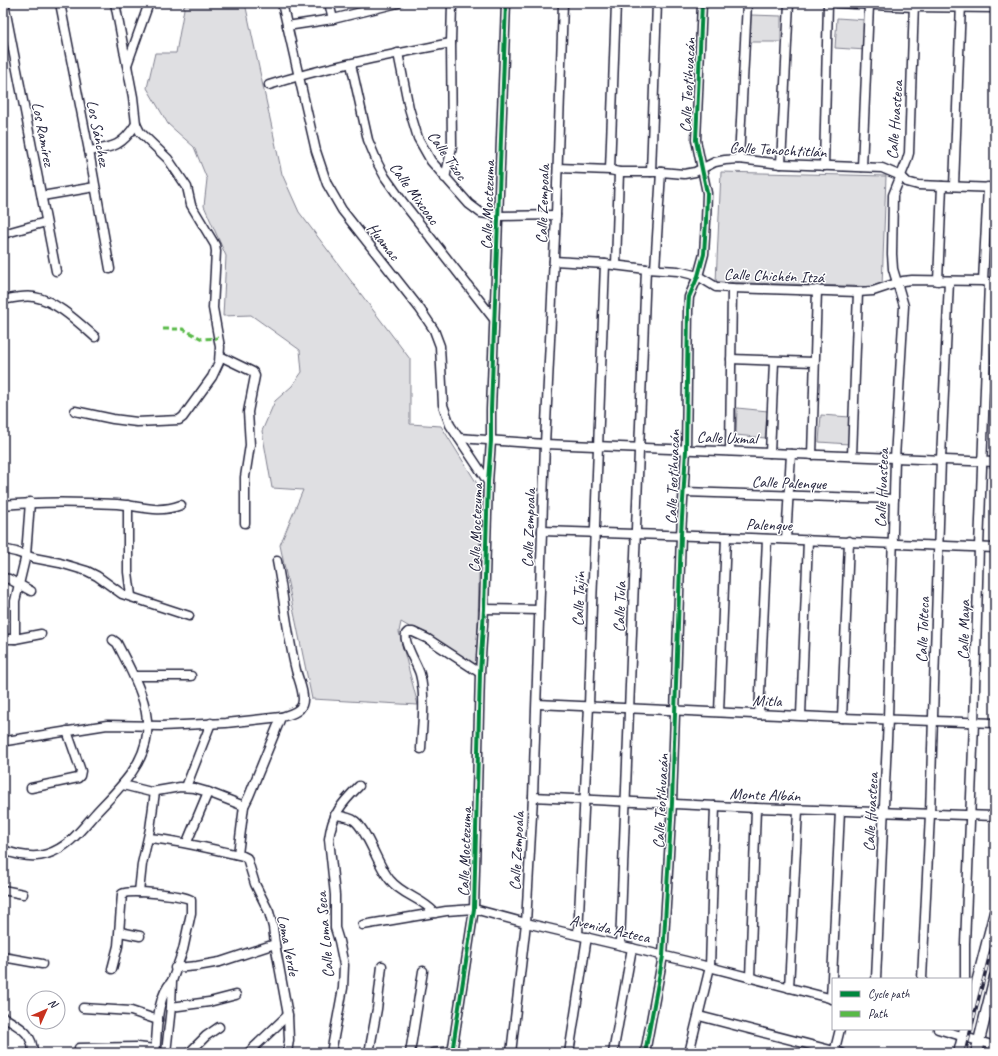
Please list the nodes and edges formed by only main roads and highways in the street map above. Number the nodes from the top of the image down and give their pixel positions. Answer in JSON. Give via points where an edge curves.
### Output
{"nodes":[{"id":1,"x":995,"y":912,"type":"edge"},
{"id":2,"x":995,"y":977,"type":"edge"},
{"id":3,"x":992,"y":996,"type":"edge"},
{"id":4,"x":972,"y":1000,"type":"edge"},
{"id":5,"x":964,"y":1033,"type":"edge"},
{"id":6,"x":959,"y":1053,"type":"edge"},
{"id":7,"x":976,"y":1053,"type":"edge"}],
"edges":[{"from":1,"to":4,"type":"main road"},
{"from":2,"to":3,"type":"main road"},
{"from":3,"to":7,"type":"main road"},
{"from":5,"to":6,"type":"main road"}]}
